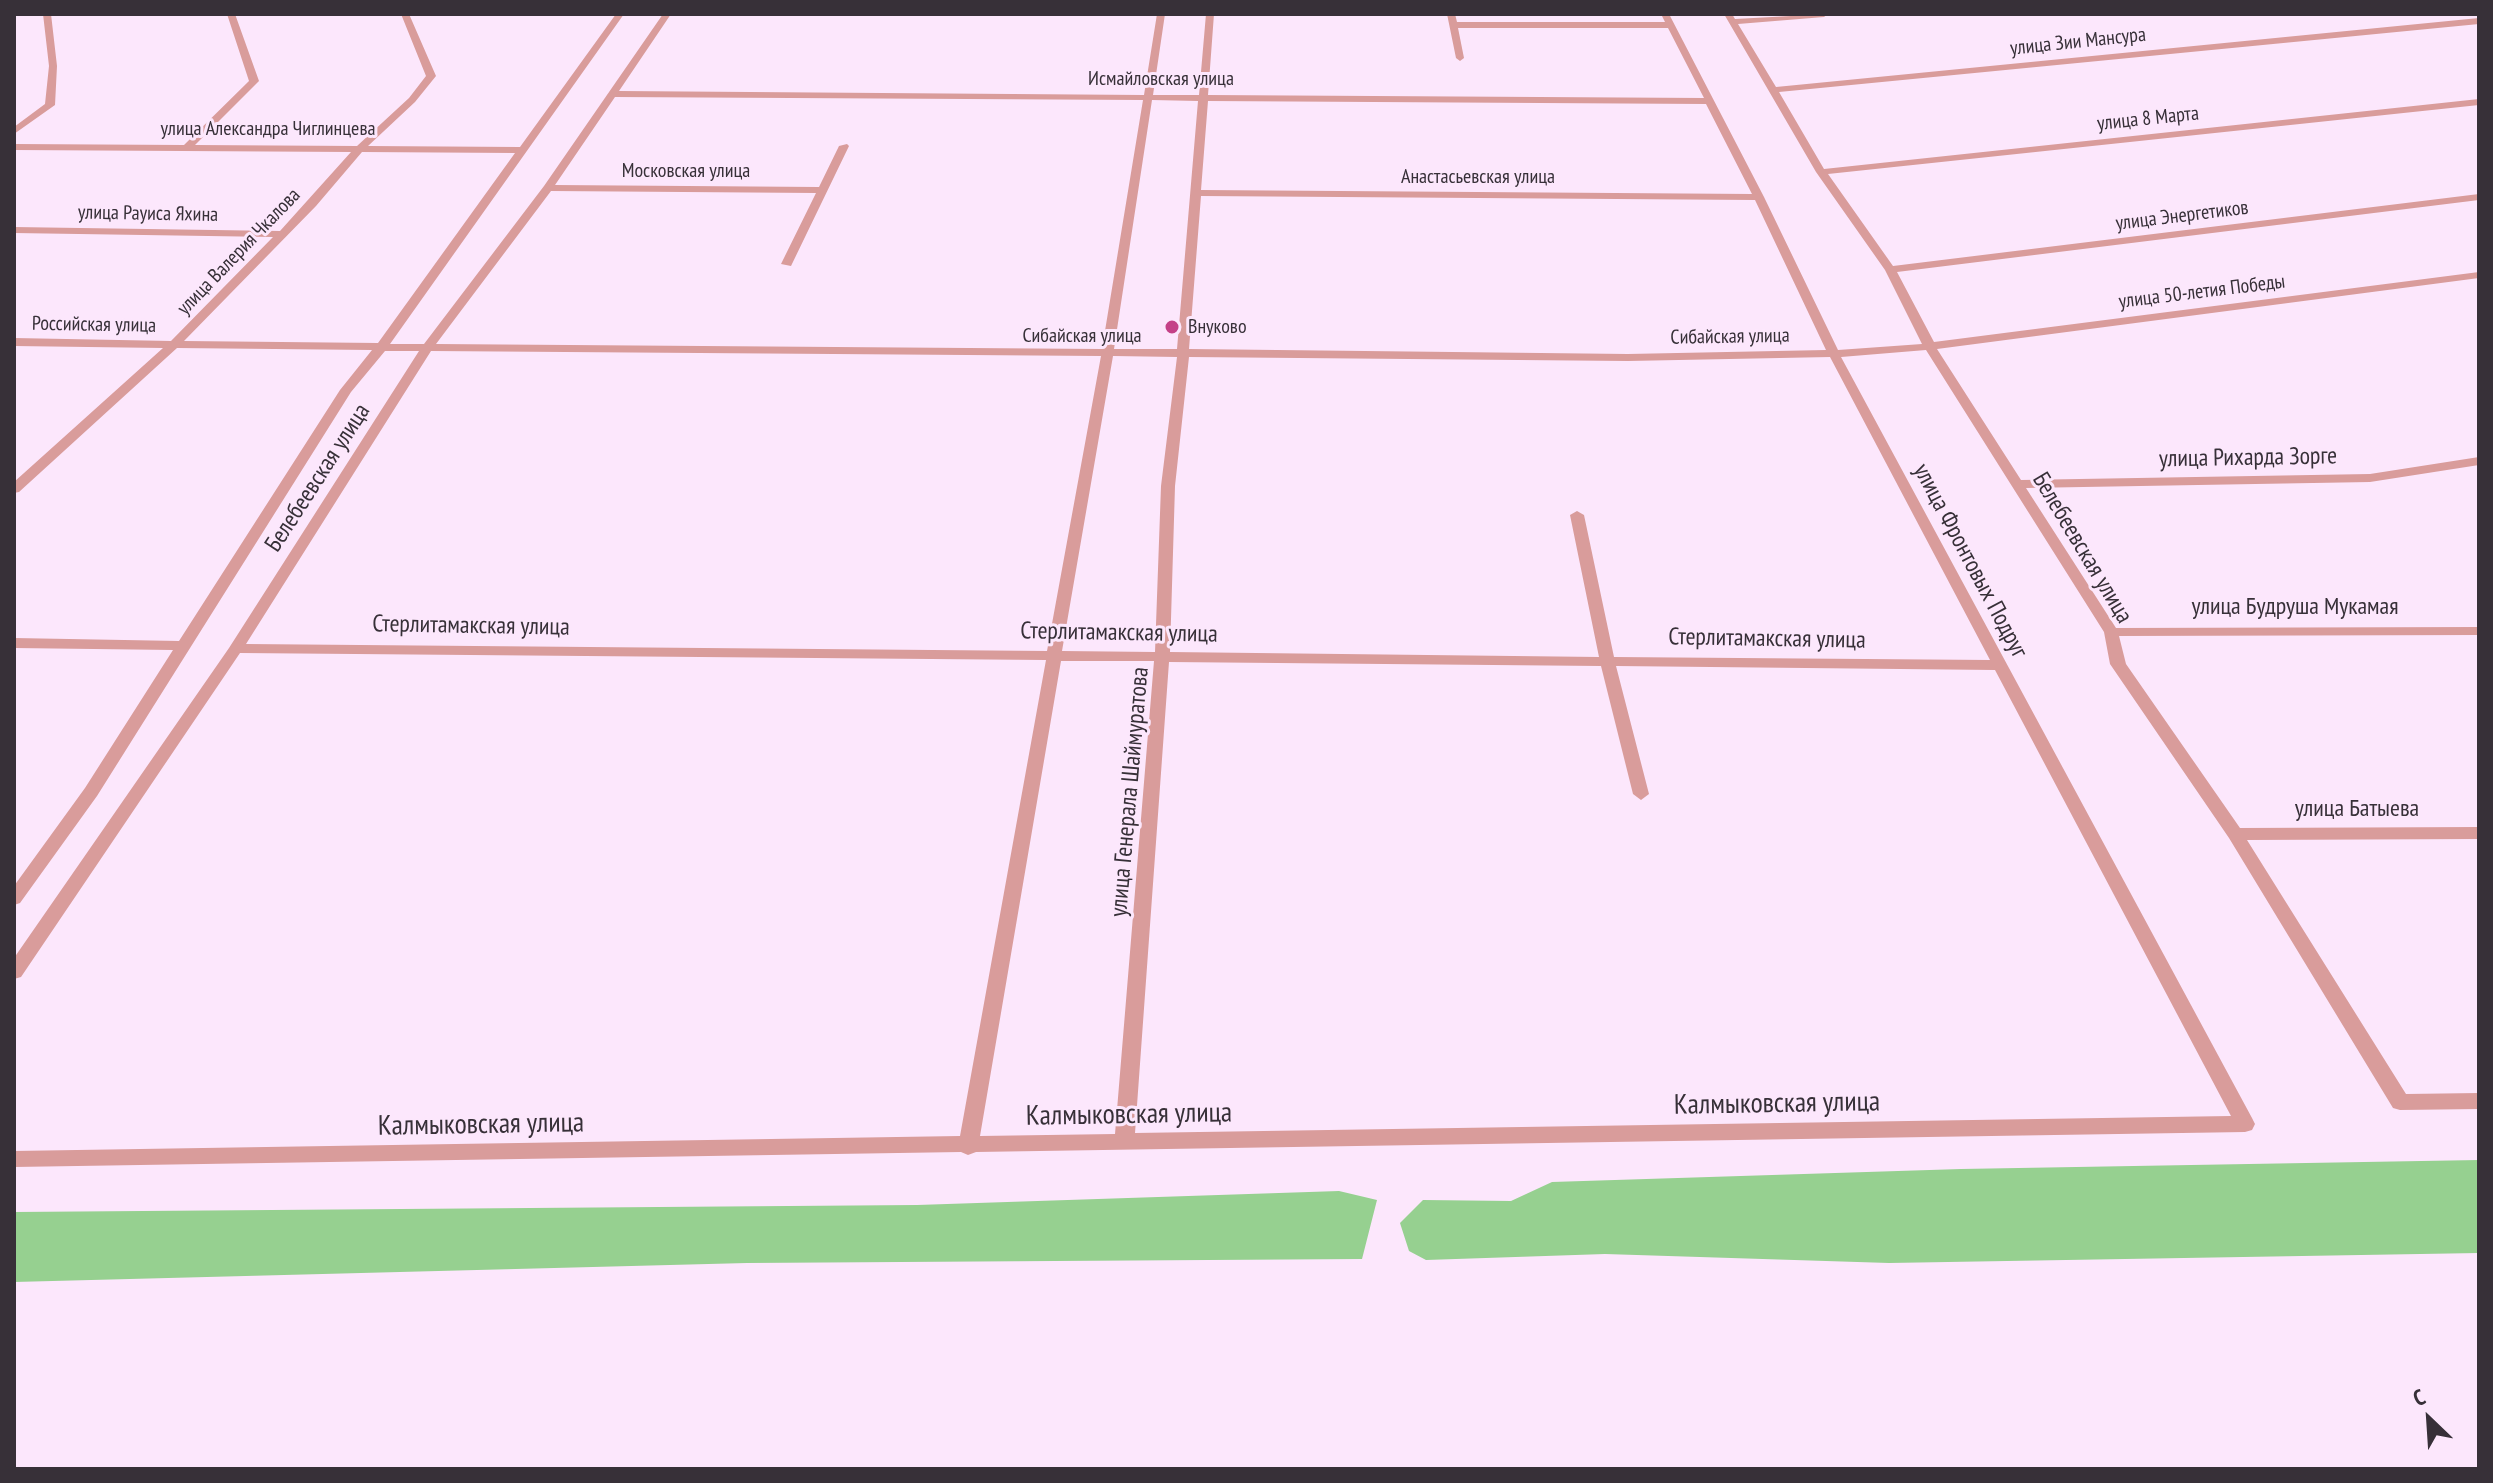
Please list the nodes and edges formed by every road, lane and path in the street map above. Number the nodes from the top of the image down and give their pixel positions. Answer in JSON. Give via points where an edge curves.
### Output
{"nodes":[{"id":1,"x":47,"y":14,"type":"edge"},
{"id":2,"x":231,"y":14,"type":"edge"},
{"id":3,"x":405,"y":14,"type":"edge"},
{"id":4,"x":667,"y":14,"type":"edge"},
{"id":5,"x":1161,"y":14,"type":"edge"},
{"id":6,"x":1210,"y":14,"type":"edge"},
{"id":7,"x":1451,"y":14,"type":"edge"},
{"id":8,"x":1824,"y":14,"type":"edge"},
{"id":9,"x":2442,"y":14,"type":"edge"},
{"id":10,"x":617,"y":15,"type":"edge"},
{"id":11,"x":1730,"y":18,"type":"edge"},
{"id":12,"x":1668,"y":19,"type":"edge"},
{"id":13,"x":2479,"y":21,"type":"edge"},
{"id":14,"x":2461,"y":23,"type":"junction"},
{"id":15,"x":1454,"y":25,"type":"junction"},
{"id":16,"x":2479,"y":31,"type":"edge"},
{"id":17,"x":1460,"y":58,"type":"dead end"},
{"id":18,"x":1776,"y":90,"type":"junction"},
{"id":19,"x":613,"y":94,"type":"junction"},
{"id":20,"x":1206,"y":97,"type":"junction"},
{"id":21,"x":1149,"y":98,"type":"junction"},
{"id":22,"x":1710,"y":101,"type":"junction"},
{"id":23,"x":2479,"y":102,"type":"edge"},
{"id":24,"x":14,"y":131,"type":"edge"},
{"id":25,"x":844,"y":146,"type":"dead end"},
{"id":26,"x":14,"y":147,"type":"edge"},
{"id":27,"x":188,"y":147,"type":"junction"},
{"id":28,"x":361,"y":147,"type":"junction"},
{"id":29,"x":522,"y":150,"type":"junction"},
{"id":30,"x":1821,"y":172,"type":"junction"},
{"id":31,"x":548,"y":188,"type":"junction"},
{"id":32,"x":824,"y":190,"type":"junction"},
{"id":33,"x":1197,"y":193,"type":"junction"},
{"id":34,"x":1759,"y":197,"type":"junction"},
{"id":35,"x":2479,"y":197,"type":"edge"},
{"id":36,"x":14,"y":230,"type":"edge"},
{"id":37,"x":282,"y":234,"type":"junction"},
{"id":38,"x":787,"y":264,"type":"dead end"},
{"id":39,"x":1890,"y":270,"type":"junction"},
{"id":40,"x":2479,"y":275,"type":"edge"},
{"id":41,"x":14,"y":342,"type":"edge"},
{"id":42,"x":174,"y":344,"type":"junction"},
{"id":43,"x":1929,"y":345,"type":"junction"},
{"id":44,"x":382,"y":346,"type":"junction"},
{"id":45,"x":427,"y":348,"type":"junction"},
{"id":46,"x":1183,"y":353,"type":"junction"},
{"id":47,"x":1107,"y":354,"type":"junction"},
{"id":48,"x":1834,"y":354,"type":"junction"},
{"id":49,"x":2479,"y":461,"type":"edge"},
{"id":50,"x":20,"y":476,"type":"edge"},
{"id":51,"x":2017,"y":484,"type":"junction"},
{"id":52,"x":14,"y":489,"type":"edge"},
{"id":53,"x":1577,"y":515,"type":"dead end"},
{"id":54,"x":2479,"y":631,"type":"edge"},
{"id":55,"x":2111,"y":632,"type":"junction"},
{"id":56,"x":14,"y":643,"type":"edge"},
{"id":57,"x":185,"y":646,"type":"junction"},
{"id":58,"x":236,"y":648,"type":"junction"},
{"id":59,"x":1051,"y":656,"type":"junction"},
{"id":60,"x":1162,"y":657,"type":"junction"},
{"id":61,"x":1607,"y":661,"type":"junction"},
{"id":62,"x":2001,"y":665,"type":"junction"},
{"id":63,"x":1641,"y":794,"type":"dead end"},
{"id":64,"x":2479,"y":833,"type":"edge"},
{"id":65,"x":2235,"y":834,"type":"junction"},
{"id":66,"x":14,"y":899,"type":"edge"},
{"id":67,"x":14,"y":972,"type":"edge"},
{"id":68,"x":2479,"y":1101,"type":"edge"},
{"id":69,"x":2245,"y":1124,"type":"joint"},
{"id":70,"x":1124,"y":1143,"type":"junction"},
{"id":71,"x":968,"y":1147,"type":"junction"},
{"id":72,"x":14,"y":1159,"type":"edge"}],
"edges":[{"from":1,"to":24,"type":"street","via":[[53,66],[50,105]]},
{"from":2,"to":27,"type":"street","via":[[254,81]]},
{"from":3,"to":28,"type":"street","name":"улица Валерия Чкалова","via":[[431,76]]},
{"from":4,"to":19,"type":"street","name":"Белебеевская улица"},
{"from":5,"to":21,"type":"street"},
{"from":6,"to":20,"type":"street","name":"улица Генерала Шаймуратова"},
{"from":7,"to":15,"type":"street"},
{"from":8,"to":11,"type":"street"},
{"from":9,"to":14,"type":"street"},
{"from":10,"to":29,"type":"street","name":"Белебеевская улица"},
{"from":11,"to":18,"type":"street","name":"Белебеевская улица"},
{"from":12,"to":15,"type":"street"},
{"from":12,"to":22,"type":"street","name":"улица Фронтовых Подруг"},
{"from":13,"to":14,"type":"street","name":"улица Зии Мансура"},
{"from":14,"to":16,"type":"street"},
{"from":14,"to":18,"type":"street","name":"улица Зии Мансура"},
{"from":15,"to":17,"type":"street"},
{"from":18,"to":30,"type":"street","name":"Белебеевская улица"},
{"from":19,"to":21,"type":"street","name":"Исмайловская улица"},
{"from":19,"to":31,"type":"street","name":"Белебеевская улица"},
{"from":20,"to":21,"type":"street","name":"Исмайловская улица"},
{"from":20,"to":22,"type":"street","name":"Исмайловская улица"},
{"from":20,"to":33,"type":"street","name":"улица Генерала Шаймуратова"},
{"from":21,"to":47,"type":"street"},
{"from":22,"to":34,"type":"street","name":"улица Фронтовых Подруг"},
{"from":23,"to":30,"type":"street","name":"улица 8 Марта"},
{"from":25,"to":32,"type":"street"},
{"from":26,"to":27,"type":"street","name":"улица Александра Чиглинцева"},
{"from":27,"to":28,"type":"street","name":"улица Александра Чиглинцева"},
{"from":28,"to":29,"type":"street","name":"улица Александра Чиглинцева"},
{"from":28,"to":37,"type":"street","name":"улица Валерия Чкалова"},
{"from":29,"to":44,"type":"street","name":"Белебеевская улица"},
{"from":30,"to":39,"type":"street","name":"Белебеевская улица"},
{"from":31,"to":32,"type":"street","name":"Московская улица"},
{"from":31,"to":45,"type":"street","name":"Белебеевская улица"},
{"from":32,"to":38,"type":"street"},
{"from":33,"to":34,"type":"street","name":"Анастасьевская улица"},
{"from":33,"to":46,"type":"street","name":"улица Генерала Шаймуратова"},
{"from":34,"to":48,"type":"street","name":"улица Фронтовых Подруг"},
{"from":35,"to":39,"type":"street","name":"улица Энергетиков"},
{"from":36,"to":37,"type":"street","name":"улица Рауиса Яхина"},
{"from":37,"to":42,"type":"street","name":"улица Валерия Чкалова"},
{"from":39,"to":43,"type":"street","name":"Белебеевская улица"},
{"from":40,"to":43,"type":"street","name":"улица 50-летия Победы"},
{"from":41,"to":42,"type":"street","name":"Российская улица"},
{"from":42,"to":44,"type":"street","name":"Российская улица"},
{"from":42,"to":50,"type":"street","name":"улица Валерия Чкалова"},
{"from":43,"to":48,"type":"street","name":"Сибайская улица"},
{"from":43,"to":51,"type":"street","name":"Белебеевская улица"},
{"from":44,"to":45,"type":"street","name":"Сибайская улица"},
{"from":44,"to":57,"type":"street","name":"Белебеевская улица","via":[[346,390]]},
{"from":45,"to":47,"type":"street","name":"Сибайская улица"},
{"from":45,"to":58,"type":"street","name":"Белебеевская улица"},
{"from":46,"to":47,"type":"street","name":"Сибайская улица"},
{"from":46,"to":48,"type":"street","name":"Сибайская улица","via":[[1529,358]]},
{"from":46,"to":60,"type":"street","name":"улица Генерала Шаймуратова","via":[[1168,486]]},
{"from":47,"to":59,"type":"street"},
{"from":48,"to":62,"type":"street","name":"улица Фронтовых Подруг"},
{"from":49,"to":51,"type":"street","name":"улица Рихарда Зорге","via":[[2370,478]]},
{"from":50,"to":52,"type":"street","name":"улица Валерия Чкалова"},
{"from":51,"to":55,"type":"street","name":"Белебеевская улица"},
{"from":53,"to":61,"type":"street"},
{"from":54,"to":55,"type":"street","name":"улица Будруша Мукамая"},
{"from":55,"to":65,"type":"street","name":"Белебеевская улица","via":[[2118,664]]},
{"from":56,"to":57,"type":"street"},
{"from":57,"to":66,"type":"street","name":"Белебеевская улица"},
{"from":58,"to":59,"type":"street","name":"Стерлитамакская улица"},
{"from":58,"to":67,"type":"street","name":"Белебеевская улица"},
{"from":59,"to":60,"type":"street","name":"Стерлитамакская улица"},
{"from":59,"to":71,"type":"street"},
{"from":60,"to":61,"type":"street","name":"Стерлитамакская улица"},
{"from":60,"to":70,"type":"street","name":"улица Генерала Шаймуратова"},
{"from":61,"to":62,"type":"street","name":"Стерлитамакская улица"},
{"from":61,"to":63,"type":"street"},
{"from":62,"to":69,"type":"street","name":"улица Фронтовых Подруг"},
{"from":64,"to":65,"type":"street","name":"улица Батыева"},
{"from":65,"to":68,"type":"street","name":"Белебеевская улица","via":[[2400,1102]]},
{"from":69,"to":70,"type":"street","name":"Калмыковская улица"},
{"from":70,"to":71,"type":"street","name":"Калмыковская улица"},
{"from":71,"to":72,"type":"street","name":"Калмыковская улица"}]}
